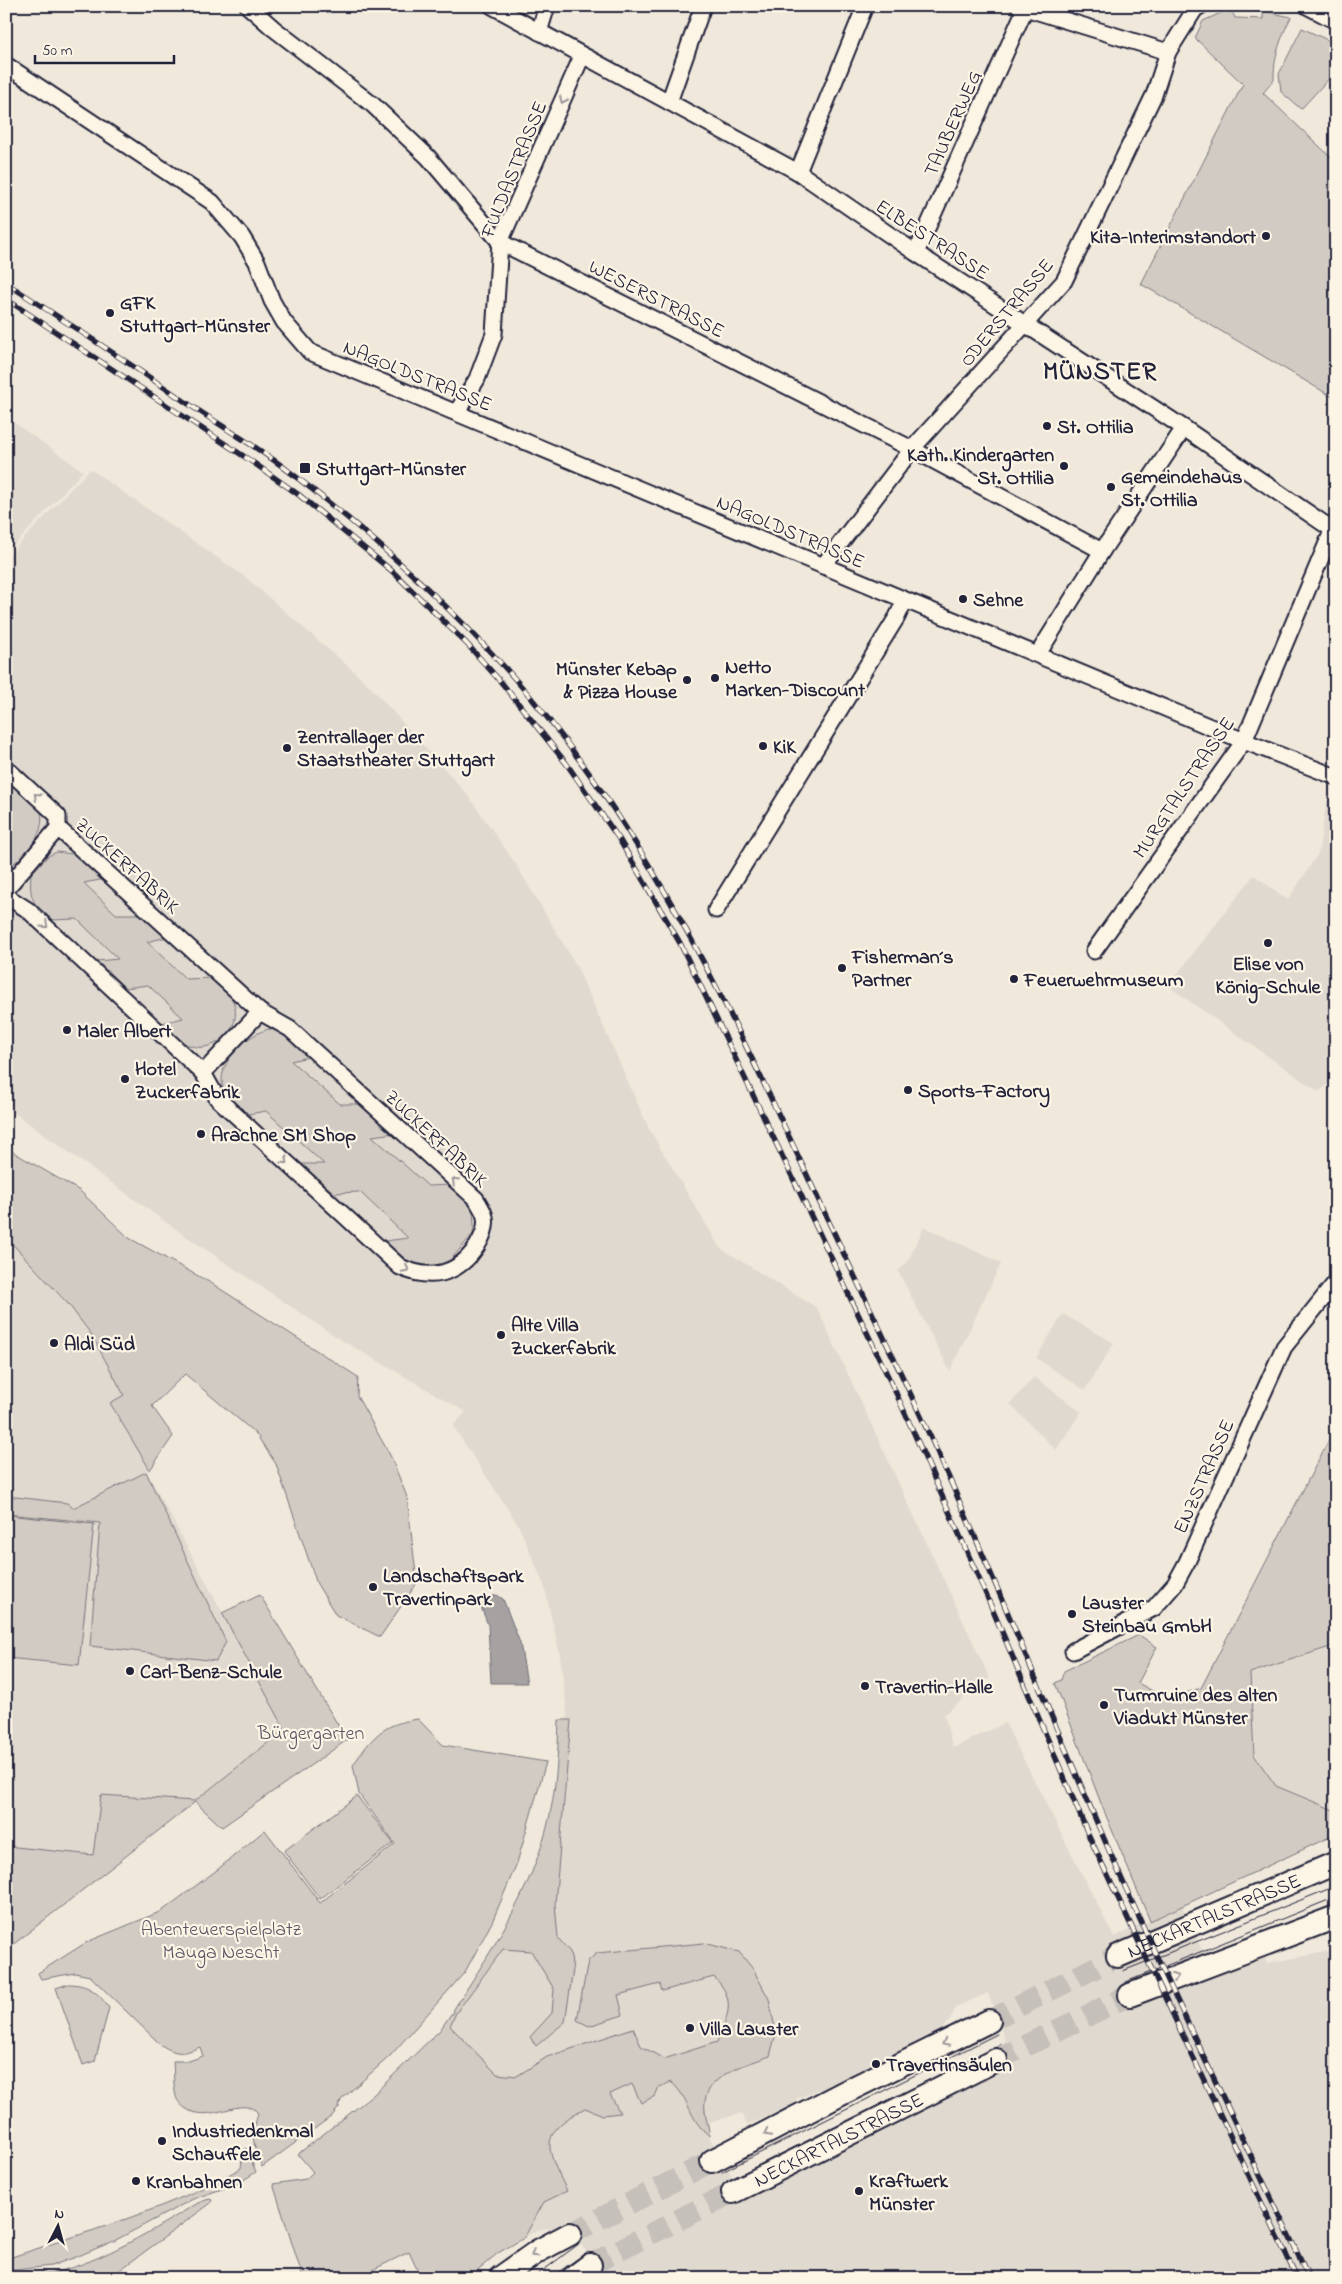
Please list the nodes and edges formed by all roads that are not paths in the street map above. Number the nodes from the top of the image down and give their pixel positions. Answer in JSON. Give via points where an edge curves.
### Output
{"nodes":[{"id":1,"x":248,"y":6,"type":"edge"},
{"id":2,"x":492,"y":6,"type":"edge"},
{"id":3,"x":547,"y":6,"type":"edge"},
{"id":4,"x":703,"y":6,"type":"edge"},
{"id":5,"x":865,"y":6,"type":"edge"},
{"id":6,"x":1200,"y":6,"type":"edge"},
{"id":7,"x":1307,"y":6,"type":"edge"},
{"id":8,"x":1022,"y":8,"type":"edge"},
{"id":9,"x":1336,"y":21,"type":"edge"},
{"id":10,"x":539,"y":32,"type":"junction"},
{"id":11,"x":1168,"y":52,"type":"junction"},
{"id":12,"x":582,"y":56,"type":"junction"},
{"id":13,"x":6,"y":65,"type":"edge"},
{"id":14,"x":669,"y":102,"type":"junction"},
{"id":15,"x":798,"y":172,"type":"junction"},
{"id":16,"x":500,"y":242,"type":"junction"},
{"id":17,"x":916,"y":253,"type":"junction"},
{"id":18,"x":1026,"y":324,"type":"junction"},
{"id":19,"x":457,"y":412,"type":"junction"},
{"id":20,"x":1184,"y":428,"type":"junction"},
{"id":21,"x":912,"y":449,"type":"junction"},
{"id":22,"x":1335,"y":529,"type":"edge"},
{"id":23,"x":1102,"y":551,"type":"junction"},
{"id":24,"x":823,"y":566,"type":"junction"},
{"id":25,"x":905,"y":600,"type":"junction"},
{"id":26,"x":1038,"y":654,"type":"junction"},
{"id":27,"x":1244,"y":741,"type":"junction"},
{"id":28,"x":6,"y":768,"type":"edge"},
{"id":29,"x":1336,"y":777,"type":"edge"},
{"id":30,"x":58,"y":828,"type":"junction"},
{"id":31,"x":6,"y":889,"type":"edge"},
{"id":32,"x":6,"y":896,"type":"edge"},
{"id":33,"x":716,"y":910,"type":"dead end"},
{"id":34,"x":1094,"y":951,"type":"dead end"},
{"id":35,"x":260,"y":1012,"type":"junction"},
{"id":36,"x":204,"y":1073,"type":"junction"},
{"id":37,"x":1336,"y":1282,"type":"edge"},
{"id":38,"x":1073,"y":1651,"type":"dead end"},
{"id":39,"x":1336,"y":1863,"type":"edge"},
{"id":40,"x":1336,"y":1917,"type":"edge"},
{"id":41,"x":1118,"y":1956,"type":"tunnel mouth"},
{"id":42,"x":1130,"y":1995,"type":"tunnel mouth"},
{"id":43,"x":989,"y":2021,"type":"tunnel mouth"},
{"id":44,"x":996,"y":2060,"type":"tunnel mouth"},
{"id":45,"x":712,"y":2162,"type":"tunnel mouth"},
{"id":46,"x":733,"y":2192,"type":"tunnel mouth"},
{"id":47,"x":570,"y":2234,"type":"tunnel mouth"},
{"id":48,"x":500,"y":2278,"type":"edge"}],
"edges":[{"from":1,"to":16,"type":"street","name":"WESERSTRASSE","via":[[373,105],[428,157]]},
{"from":2,"to":10,"type":"street","name":"ELBESTRASSE"},
{"from":3,"to":10,"type":"street"},
{"from":4,"to":14,"type":"street"},
{"from":5,"to":15,"type":"street"},
{"from":6,"to":11,"type":"street","name":"ODERSTRASSE","via":[[1195,8]]},
{"from":7,"to":9,"type":"street"},
{"from":8,"to":11,"type":"street"},
{"from":8,"to":17,"type":"street","name":"TAUBERWEG"},
{"from":10,"to":12,"type":"street","name":"ELBESTRASSE"},
{"from":11,"to":18,"type":"street","name":"ODERSTRASSE","via":[[1154,95],[1064,281]]},
{"from":12,"to":14,"type":"street","name":"ELBESTRASSE"},
{"from":12,"to":16,"type":"street","name":"FULDASTRASSE","one_way":true},
{"from":13,"to":19,"type":"street","name":"NAGOLDSTRASSE","via":[[212,202],[242,236],[284,322],[310,352]]},
{"from":14,"to":15,"type":"street","name":"ELBESTRASSE"},
{"from":15,"to":17,"type":"street","name":"ELBESTRASSE"},
{"from":16,"to":19,"type":"street","name":"FULDASTRASSE","via":[[494,334],[477,378]]},
{"from":16,"to":21,"type":"street","name":"WESERSTRASSE"},
{"from":17,"to":18,"type":"street","name":"ELBESTRASSE"},
{"from":18,"to":20,"type":"street","name":"ELBESTRASSE"},
{"from":18,"to":21,"type":"street","name":"ODERSTRASSE"},
{"from":19,"to":24,"type":"street","name":"NAGOLDSTRASSE"},
{"from":20,"to":22,"type":"street","name":"ELBESTRASSE"},
{"from":20,"to":23,"type":"street"},
{"from":21,"to":23,"type":"street","name":"WESERSTRASSE"},
{"from":21,"to":24,"type":"street","name":"ODERSTRASSE"},
{"from":22,"to":27,"type":"street","name":"MURGTALSTRASSE"},
{"from":23,"to":26,"type":"street"},
{"from":24,"to":25,"type":"street","name":"NAGOLDSTRASSE"},
{"from":25,"to":26,"type":"street","name":"NAGOLDSTRASSE"},
{"from":25,"to":33,"type":"street"},
{"from":26,"to":27,"type":"street","name":"NAGOLDSTRASSE"},
{"from":27,"to":29,"type":"street","name":"NAGOLDSTRASSE"},
{"from":27,"to":34,"type":"street","name":"MURGTALSTRASSE"},
{"from":30,"to":28,"type":"street","name":"ZUCKERFABRIK","one_way":true,"via":[[58,816]]},
{"from":30,"to":31,"type":"street","name":"ZUCKERFABRIK"},
{"from":30,"to":35,"type":"street","name":"ZUCKERFABRIK"},
{"from":32,"to":36,"type":"street","name":"ZUCKERFABRIK","one_way":true,"via":[[28,910]]},
{"from":35,"to":36,"type":"street"},
{"from":36,"to":35,"type":"street","name":"ZUCKERFABRIK","one_way":true,"via":[[217,1098],[400,1267],[416,1274],[432,1275],[451,1270],[469,1259],[483,1237],[485,1217],[476,1200],[290,1029]]},
{"from":37,"to":38,"type":"street","name":"ENZSTRASSE","via":[[1284,1347],[1175,1584],[1154,1608]]},
{"from":39,"to":41,"type":"main road","name":"NECKARTALSTRASSE"},
{"from":42,"to":40,"type":"main road","name":"NECKARTALSTRASSE","one_way":true},
{"from":43,"to":45,"type":"main road","name":"NECKARTALSTRASSE","one_way":true},
{"from":44,"to":46,"type":"main road","name":"NECKARTALSTRASSE"},
{"from":47,"to":48,"type":"main road","one_way":true,"via":[[538,2251]]}]}
